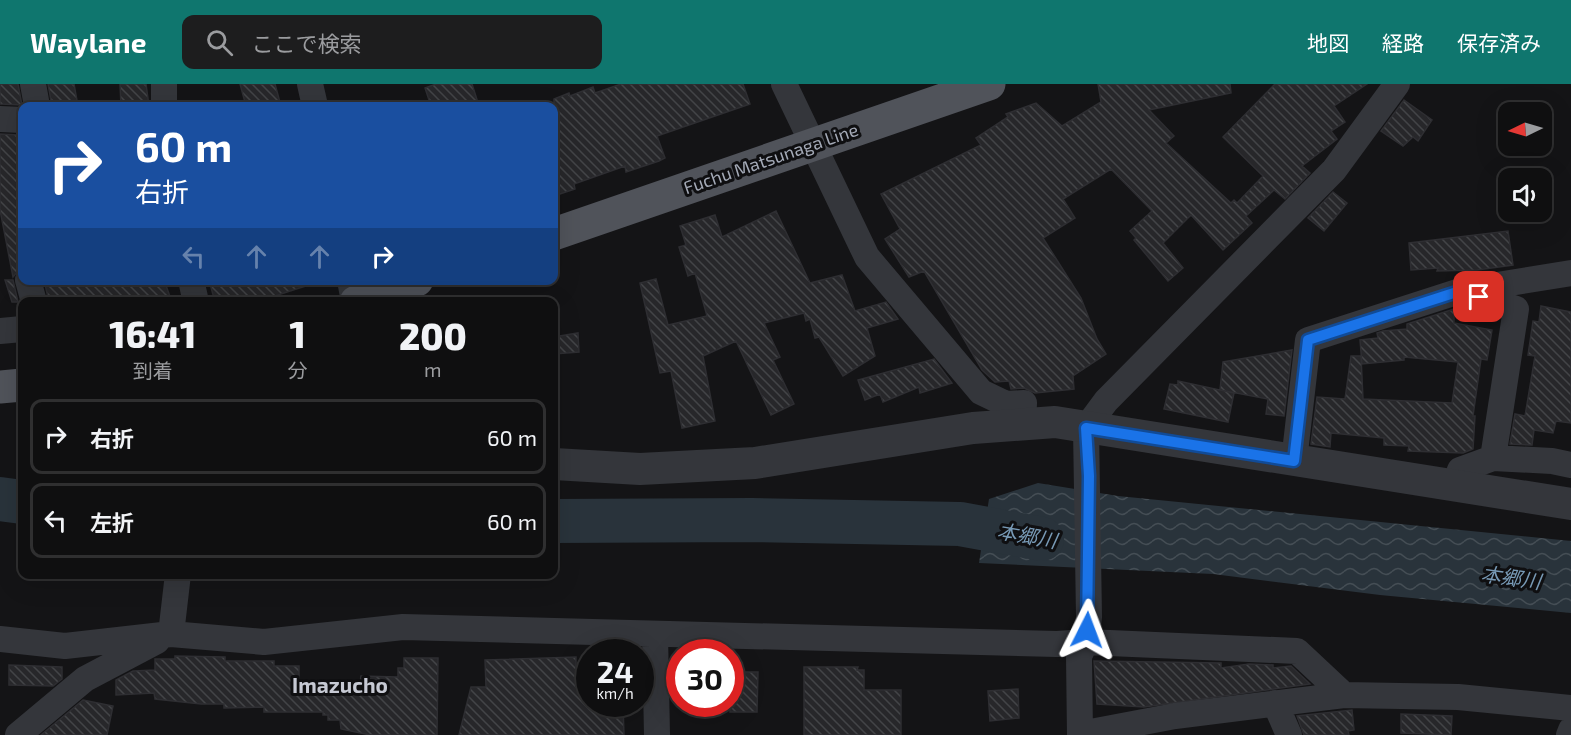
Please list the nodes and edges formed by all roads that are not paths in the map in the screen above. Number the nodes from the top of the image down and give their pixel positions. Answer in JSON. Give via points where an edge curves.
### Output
{"nodes":[{"id":1,"x":33,"y":84,"type":"edge"},
{"id":2,"x":164,"y":84,"type":"edge"},
{"id":3,"x":310,"y":84,"type":"edge"},
{"id":4,"x":784,"y":84,"type":"edge"},
{"id":5,"x":989,"y":84,"type":"edge"},
{"id":6,"x":1397,"y":84,"type":"edge"},
{"id":7,"x":36,"y":102,"type":"edge"},
{"id":8,"x":164,"y":102,"type":"edge"},
{"id":9,"x":314,"y":102,"type":"edge"},
{"id":10,"x":0,"y":119,"type":"edge"},
{"id":11,"x":18,"y":120,"type":"edge"},
{"id":12,"x":814,"y":145,"type":"junction"},
{"id":13,"x":558,"y":233,"type":"edge"},
{"id":14,"x":1571,"y":273,"type":"edge"},
{"id":15,"x":403,"y":285,"type":"edge"},
{"id":16,"x":1460,"y":291,"type":"junction"},
{"id":17,"x":369,"y":297,"type":"edge"},
{"id":18,"x":18,"y":329,"type":"edge"},
{"id":19,"x":0,"y":331,"type":"edge"},
{"id":20,"x":18,"y":385,"type":"edge"},
{"id":21,"x":0,"y":387,"type":"edge"},
{"id":22,"x":1023,"y":424,"type":"junction"},
{"id":23,"x":1086,"y":428,"type":"junction"},
{"id":24,"x":1493,"y":458,"type":"junction"},
{"id":25,"x":1294,"y":461,"type":"junction"},
{"id":26,"x":558,"y":464,"type":"edge"},
{"id":27,"x":1571,"y":465,"type":"edge"},
{"id":28,"x":1455,"y":486,"type":"junction"},
{"id":29,"x":1571,"y":504,"type":"edge"},
{"id":30,"x":177,"y":579,"type":"edge"},
{"id":31,"x":1087,"y":630,"type":"junction"},
{"id":32,"x":171,"y":634,"type":"junction"},
{"id":33,"x":655,"y":634,"type":"junction"},
{"id":34,"x":0,"y":639,"type":"edge"},
{"id":35,"x":1344,"y":695,"type":"junction"},
{"id":36,"x":1458,"y":697,"type":"junction"},
{"id":37,"x":1275,"y":703,"type":"junction"},
{"id":38,"x":1571,"y":708,"type":"edge"},
{"id":39,"x":1571,"y":728,"type":"edge"},
{"id":40,"x":18,"y":735,"type":"edge"},
{"id":41,"x":657,"y":735,"type":"edge"},
{"id":42,"x":1080,"y":735,"type":"edge"},
{"id":43,"x":1289,"y":735,"type":"edge"},
{"id":44,"x":1569,"y":735,"type":"edge"}],
"edges":[{"from":1,"to":7,"type":"street"},
{"from":2,"to":8,"type":"street"},
{"from":3,"to":9,"type":"street"},
{"from":4,"to":12,"type":"street"},
{"from":5,"to":12,"type":"main road","name":"Fuchu Matsunaga Line"},
{"from":6,"to":23,"type":"street","via":[[1334,170],[1106,401]]},
{"from":10,"to":11,"type":"street"},
{"from":12,"to":13,"type":"main road","name":"Fuchu Matsunaga Line"},
{"from":12,"to":22,"type":"street","via":[[867,256],[981,392],[1006,404],[1024,403]]},
{"from":14,"to":16,"type":"street"},
{"from":15,"to":17,"type":"main road"},
{"from":16,"to":24,"type":"street","via":[[1516,309]]},
{"from":16,"to":25,"type":"street","via":[[1308,340]]},
{"from":18,"to":19,"type":"street"},
{"from":20,"to":21,"type":"main road"},
{"from":22,"to":23,"type":"street","via":[[1055,422]]},
{"from":22,"to":26,"type":"street","via":[[974,428],[755,463],[640,469]]},
{"from":23,"to":25,"type":"street"},
{"from":23,"to":31,"type":"street"},
{"from":24,"to":27,"type":"street"},
{"from":24,"to":28,"type":"street","via":[[1460,470]]},
{"from":25,"to":28,"type":"street"},
{"from":28,"to":29,"type":"street"},
{"from":30,"to":32,"type":"street"},
{"from":31,"to":33,"type":"street","via":[[1057,644]]},
{"from":31,"to":35,"type":"street","via":[[1297,651]]},
{"from":31,"to":42,"type":"street","via":[[1079,656]]},
{"from":32,"to":33,"type":"street","via":[[264,642],[403,627]]},
{"from":32,"to":34,"type":"street","via":[[65,646]]},
{"from":32,"to":40,"type":"street","via":[[85,679]]},
{"from":33,"to":41,"type":"street"},
{"from":35,"to":36,"type":"street"},
{"from":35,"to":37,"type":"street"},
{"from":36,"to":38,"type":"street"},
{"from":36,"to":39,"type":"street"},
{"from":37,"to":42,"type":"street","via":[[1175,716]]},
{"from":37,"to":43,"type":"street"},
{"from":39,"to":44,"type":"street"}]}
